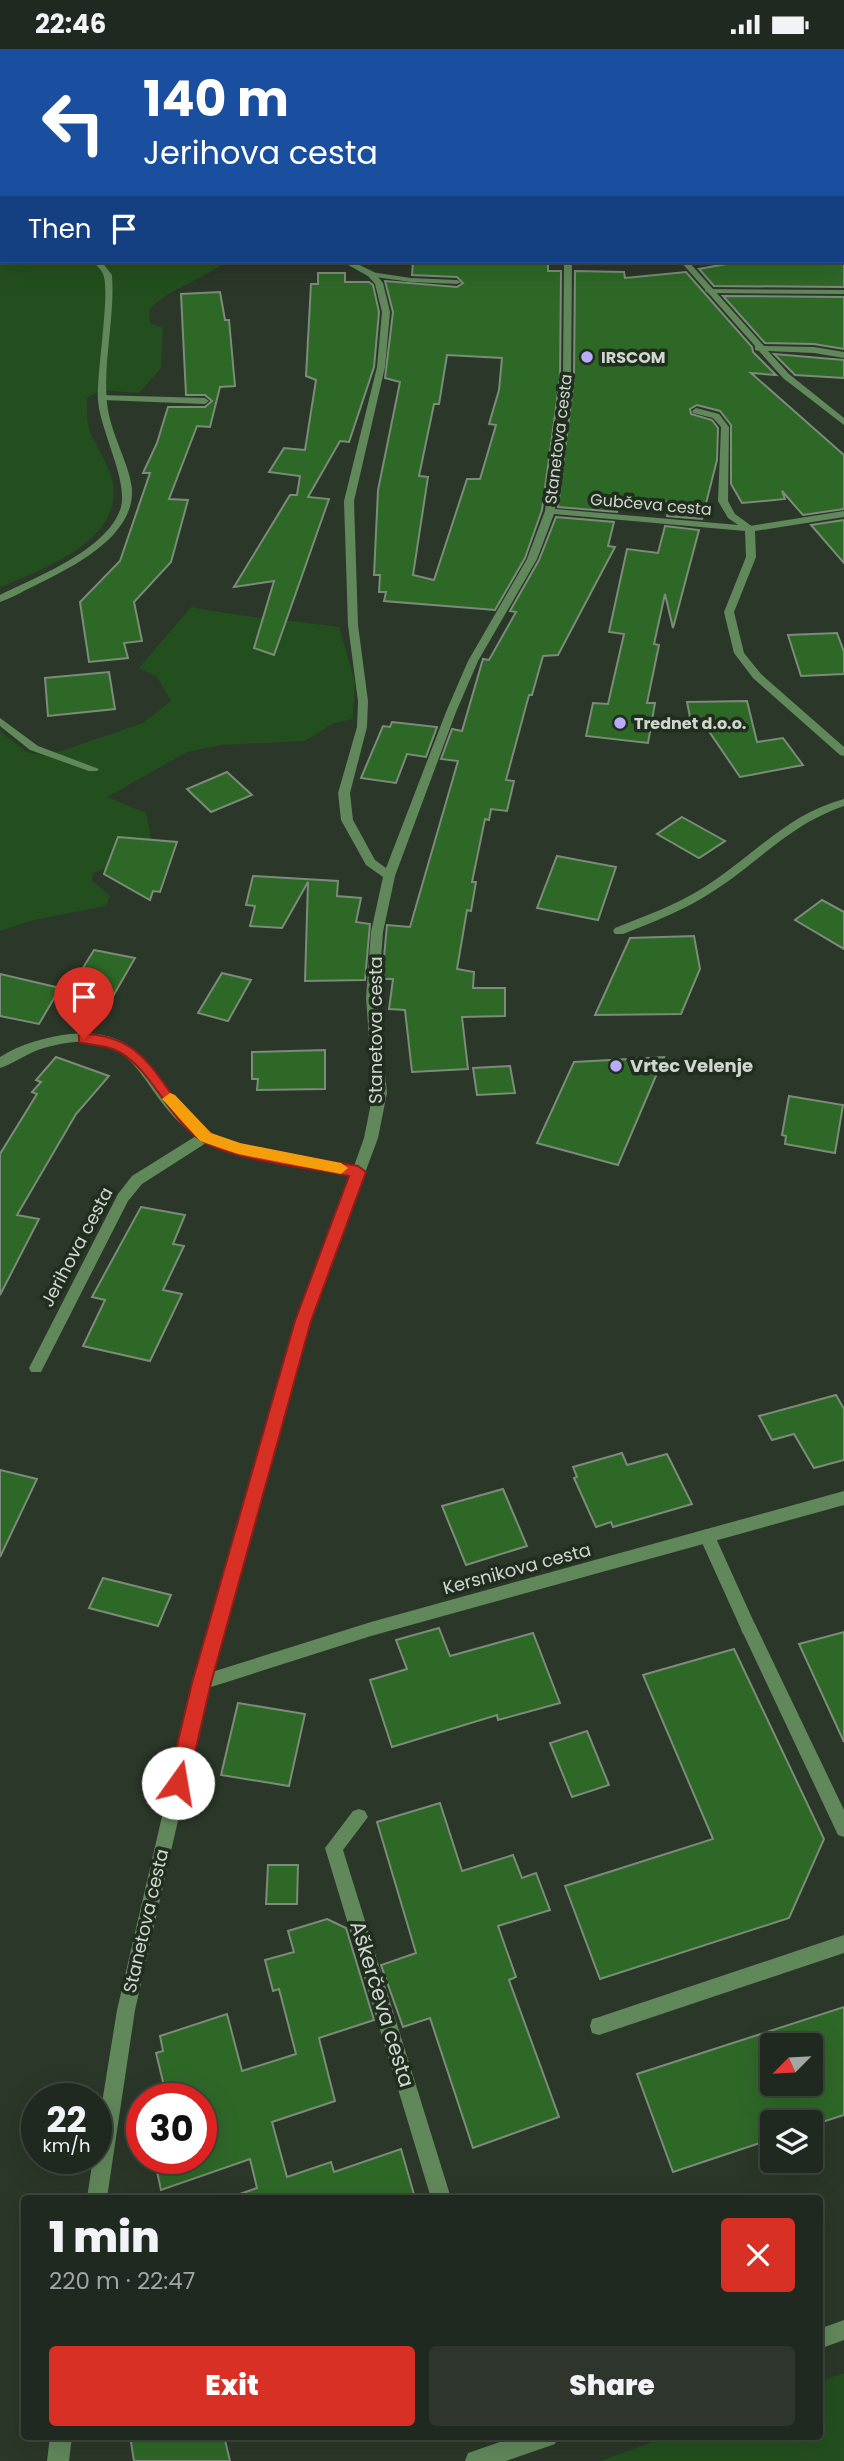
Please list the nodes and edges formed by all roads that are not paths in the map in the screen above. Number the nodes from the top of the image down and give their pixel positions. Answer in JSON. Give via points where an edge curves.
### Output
{"nodes":[{"id":1,"x":98,"y":263,"type":"edge"},
{"id":2,"x":350,"y":263,"type":"edge"},
{"id":3,"x":568,"y":263,"type":"edge"},
{"id":4,"x":686,"y":263,"type":"edge"},
{"id":5,"x":371,"y":274,"type":"junction"},
{"id":6,"x":457,"y":282,"type":"dead end"},
{"id":7,"x":709,"y":291,"type":"junction"},
{"id":8,"x":844,"y":292,"type":"edge"},
{"id":9,"x":758,"y":348,"type":"junction"},
{"id":10,"x":844,"y":355,"type":"edge"},
{"id":11,"x":102,"y":397,"type":"junction"},
{"id":12,"x":205,"y":401,"type":"dead end"},
{"id":13,"x":696,"y":411,"type":"dead end"},
{"id":14,"x":844,"y":422,"type":"edge"},
{"id":15,"x":550,"y":511,"type":"junction"},
{"id":16,"x":844,"y":514,"type":"edge"},
{"id":17,"x":750,"y":529,"type":"junction"},
{"id":18,"x":0,"y":599,"type":"edge"},
{"id":19,"x":0,"y":721,"type":"edge"},
{"id":20,"x":844,"y":754,"type":"edge"},
{"id":21,"x":93,"y":769,"type":"dead end"},
{"id":22,"x":844,"y":802,"type":"edge"},
{"id":23,"x":389,"y":876,"type":"junction"},
{"id":24,"x":619,"y":931,"type":"dead end"},
{"id":25,"x":0,"y":1064,"type":"edge"},
{"id":26,"x":205,"y":1137,"type":"junction"},
{"id":27,"x":358,"y":1172,"type":"junction"},
{"id":28,"x":36,"y":1368,"type":"dead end"},
{"id":29,"x":844,"y":1498,"type":"edge"},
{"id":30,"x":707,"y":1537,"type":"junction"},
{"id":31,"x":201,"y":1683,"type":"junction"},
{"id":32,"x":359,"y":1817,"type":"dead end"},
{"id":33,"x":844,"y":1829,"type":"edge"},
{"id":34,"x":844,"y":1944,"type":"edge"},
{"id":35,"x":599,"y":2027,"type":"dead end"},
{"id":36,"x":97,"y":2195,"type":"edge"},
{"id":37,"x":440,"y":2195,"type":"edge"},
{"id":38,"x":844,"y":2330,"type":"edge"},
{"id":39,"x":823,"y":2338,"type":"edge"},
{"id":40,"x":61,"y":2440,"type":"edge"},
{"id":41,"x":516,"y":2441,"type":"edge"},
{"id":42,"x":58,"y":2461,"type":"edge"},
{"id":43,"x":476,"y":2461,"type":"edge"}],
"edges":[{"from":1,"to":11,"type":"street","via":[[107,275],[109,290]]},
{"from":2,"to":5,"type":"street"},
{"from":3,"to":15,"type":"street","name":"Stanetova cesta","via":[[566,379]]},
{"from":4,"to":7,"type":"street"},
{"from":5,"to":6,"type":"street"},
{"from":5,"to":23,"type":"street","via":[[379,283],[386,312],[381,367],[349,501],[353,625],[363,701],[362,727],[344,793],[347,820],[370,862]]},
{"from":7,"to":8,"type":"street"},
{"from":7,"to":9,"type":"street"},
{"from":9,"to":10,"type":"street"},
{"from":9,"to":14,"type":"street"},
{"from":11,"to":12,"type":"street"},
{"from":11,"to":18,"type":"street","via":[[127,491],[125,512],[115,530],[83,554]]},
{"from":13,"to":17,"type":"street","via":[[716,416],[725,427],[723,501],[731,516]]},
{"from":15,"to":17,"type":"street","name":"Gubčeva cesta"},
{"from":15,"to":23,"type":"street","name":"Stanetova cesta","via":[[532,559],[473,661]]},
{"from":16,"to":17,"type":"street","name":"Gubčeva cesta"},
{"from":17,"to":20,"type":"street","via":[[751,557],[729,612],[739,653],[757,676]]},
{"from":19,"to":21,"type":"street","via":[[34,748]]},
{"from":22,"to":24,"type":"street","via":[[813,811],[779,832],[709,889]]},
{"from":23,"to":27,"type":"street","name":"Stanetova cesta","via":[[377,932],[372,998],[380,1093]]},
{"from":25,"to":26,"type":"street","via":[[35,1046],[68,1038],[100,1039],[123,1047]]},
{"from":26,"to":27,"type":"street","via":[[238,1149]]},
{"from":26,"to":28,"type":"street","name":"Jerihova cesta","via":[[137,1180],[123,1198]]},
{"from":27,"to":31,"type":"street","name":"Stanetova cesta","via":[[303,1321]]},
{"from":29,"to":30,"type":"street","name":"Kersnikova cesta"},
{"from":30,"to":31,"type":"street","name":"Kersnikova cesta","via":[[371,1629]]},
{"from":30,"to":33,"type":"street"},
{"from":31,"to":36,"type":"street","name":"Stanetova cesta","via":[[126,2010]]},
{"from":32,"to":37,"type":"street","name":"Aškerčeva cesta","via":[[334,1848]]},
{"from":34,"to":35,"type":"street"},
{"from":38,"to":39,"type":"street"},
{"from":40,"to":42,"type":"street"},
{"from":41,"to":43,"type":"street"}]}
